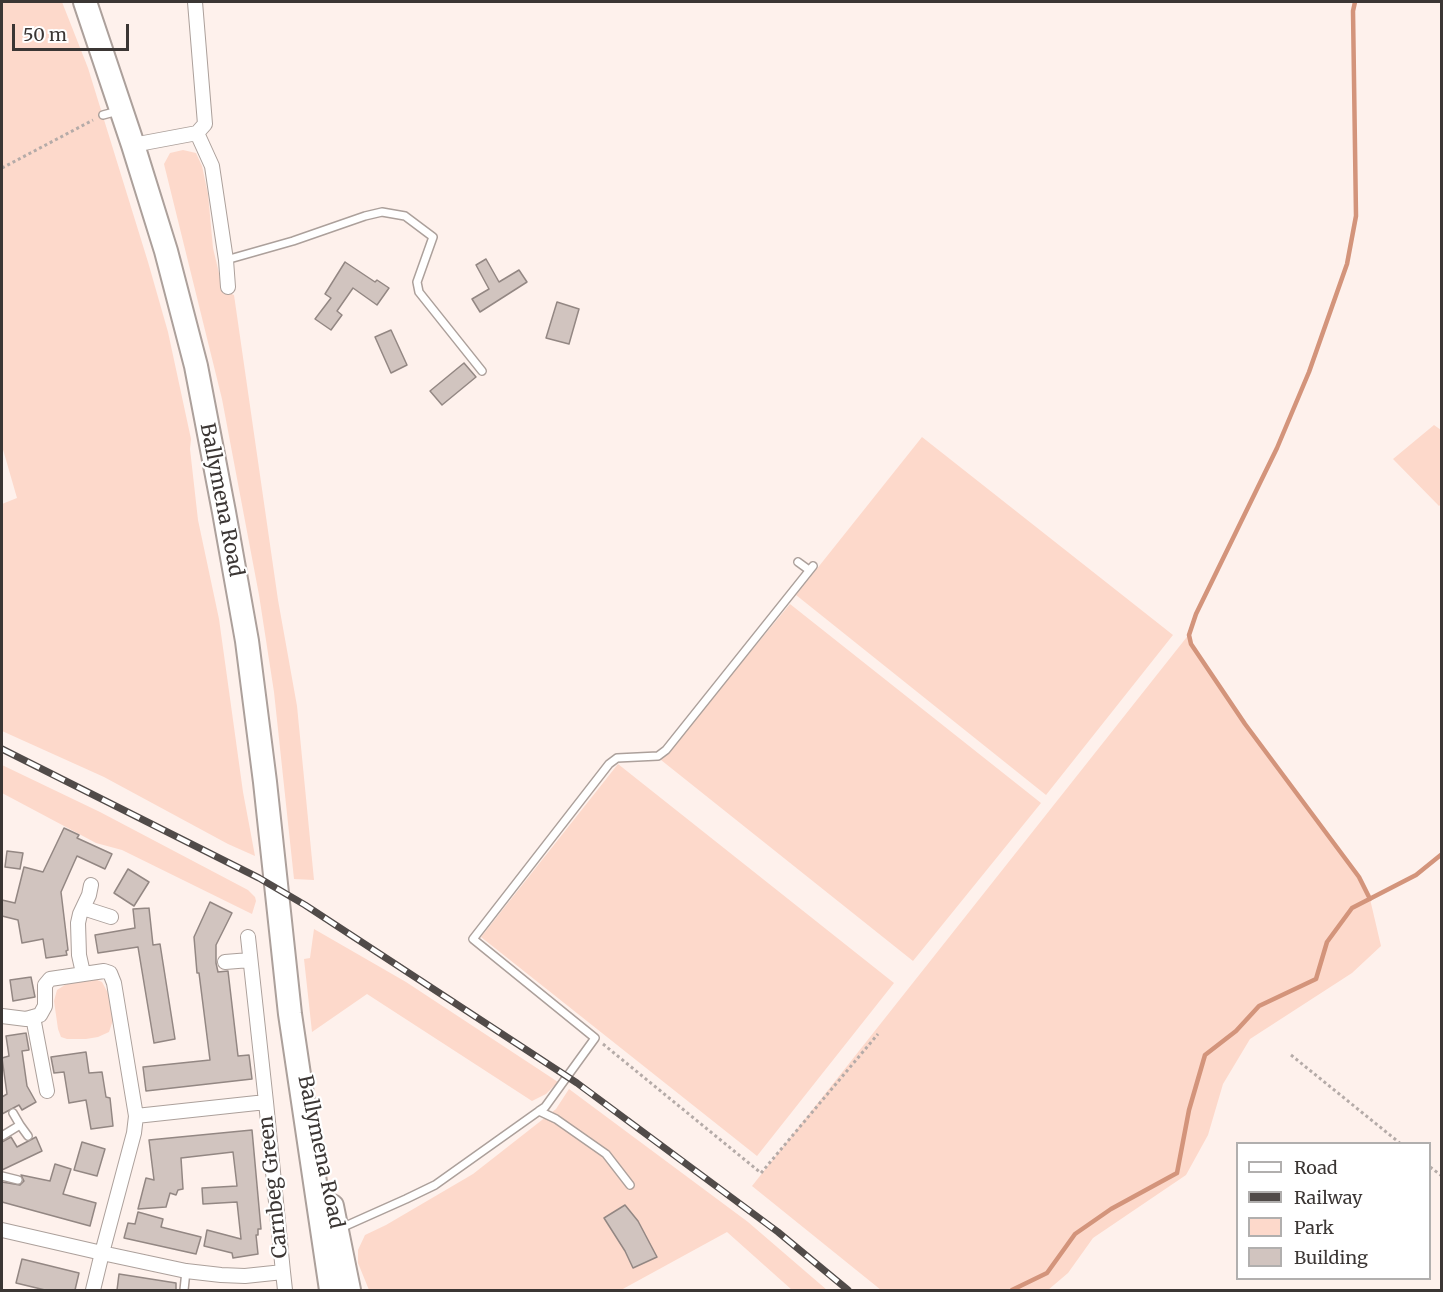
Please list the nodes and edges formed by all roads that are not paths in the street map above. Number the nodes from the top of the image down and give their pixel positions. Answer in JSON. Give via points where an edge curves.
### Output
{"nodes":[{"id":1,"x":85,"y":2,"type":"edge"},
{"id":2,"x":195,"y":2,"type":"edge"},
{"id":3,"x":197,"y":133,"type":"junction"},
{"id":4,"x":133,"y":145,"type":"junction"},
{"id":5,"x":226,"y":260,"type":"junction"},
{"id":6,"x":228,"y":287,"type":"dead end"},
{"id":7,"x":482,"y":371,"type":"dead end"},
{"id":8,"x":798,"y":562,"type":"dead end"},
{"id":9,"x":92,"y":885,"type":"dead end"},
{"id":10,"x":83,"y":908,"type":"junction"},
{"id":11,"x":111,"y":917,"type":"dead end"},
{"id":12,"x":248,"y":937,"type":"dead end"},
{"id":13,"x":250,"y":960,"type":"junction"},
{"id":14,"x":225,"y":962,"type":"dead end"},
{"id":15,"x":83,"y":973,"type":"junction"},
{"id":16,"x":2,"y":1016,"type":"edge"},
{"id":17,"x":33,"y":1017,"type":"junction"},
{"id":18,"x":47,"y":1091,"type":"dead end"},
{"id":19,"x":266,"y":1102,"type":"junction"},
{"id":20,"x":539,"y":1111,"type":"junction"},
{"id":21,"x":13,"y":1113,"type":"dead end"},
{"id":22,"x":136,"y":1116,"type":"junction"},
{"id":23,"x":20,"y":1125,"type":"junction"},
{"id":24,"x":2,"y":1136,"type":"edge"},
{"id":25,"x":28,"y":1136,"type":"dead end"},
{"id":26,"x":2,"y":1176,"type":"edge"},
{"id":27,"x":18,"y":1180,"type":"dead end"},
{"id":28,"x":630,"y":1185,"type":"dead end"},
{"id":29,"x":2,"y":1230,"type":"edge"},
{"id":30,"x":329,"y":1230,"type":"junction"},
{"id":31,"x":102,"y":1253,"type":"junction"},
{"id":32,"x":186,"y":1271,"type":"junction"},
{"id":33,"x":283,"y":1272,"type":"junction"},
{"id":34,"x":93,"y":1290,"type":"edge"},
{"id":35,"x":184,"y":1290,"type":"edge"},
{"id":36,"x":285,"y":1290,"type":"edge"},
{"id":37,"x":331,"y":1290,"type":"edge"},
{"id":38,"x":349,"y":1290,"type":"edge"}],
"edges":[{"from":1,"to":4,"type":"highway","name":"Ballymena Road","via":[[112,113]]},
{"from":2,"to":3,"type":"street","via":[[206,118]]},
{"from":3,"to":4,"type":"street"},
{"from":3,"to":5,"type":"street","via":[[212,166]]},
{"from":4,"to":30,"type":"highway","name":"Ballymena Road","via":[[196,366],[226,524],[250,662],[290,1014]]},
{"from":5,"to":6,"type":"street"},
{"from":5,"to":7,"type":"lane","via":[[381,212],[405,216],[433,237],[417,282],[419,292]]},
{"from":8,"to":20,"type":"lane","via":[[811,568],[666,750],[658,756],[617,758],[609,764],[472,939],[595,1038]]},
{"from":9,"to":10,"type":"street"},
{"from":10,"to":11,"type":"street"},
{"from":10,"to":15,"type":"street","via":[[78,930]]},
{"from":12,"to":13,"type":"street","name":"Carnbeg Green"},
{"from":13,"to":14,"type":"street"},
{"from":13,"to":19,"type":"street","name":"Carnbeg Green"},
{"from":15,"to":17,"type":"street","via":[[50,979],[45,985],[44,1009]]},
{"from":15,"to":22,"type":"street","via":[[104,971],[112,977]]},
{"from":16,"to":17,"type":"street"},
{"from":17,"to":18,"type":"street"},
{"from":19,"to":22,"type":"street"},
{"from":19,"to":33,"type":"street","name":"Carnbeg Green"},
{"from":20,"to":28,"type":"lane","via":[[606,1154]]},
{"from":20,"to":30,"type":"lane","via":[[435,1185]]},
{"from":21,"to":23,"type":"lane"},
{"from":22,"to":31,"type":"street"},
{"from":23,"to":24,"type":"lane"},
{"from":23,"to":25,"type":"lane"},
{"from":26,"to":27,"type":"lane"},
{"from":29,"to":31,"type":"street","name":"Carnbeg Green"},
{"from":30,"to":37,"type":"highway","name":"Ballymena Road"},
{"from":30,"to":38,"type":"highway","name":"Ballymena Road"},
{"from":31,"to":32,"type":"street","name":"Carnbeg Green"},
{"from":31,"to":34,"type":"street"},
{"from":32,"to":33,"type":"street","name":"Carnbeg Green","via":[[245,1276]]},
{"from":32,"to":35,"type":"lane"},
{"from":33,"to":36,"type":"street","name":"Carnbeg Green"}]}
